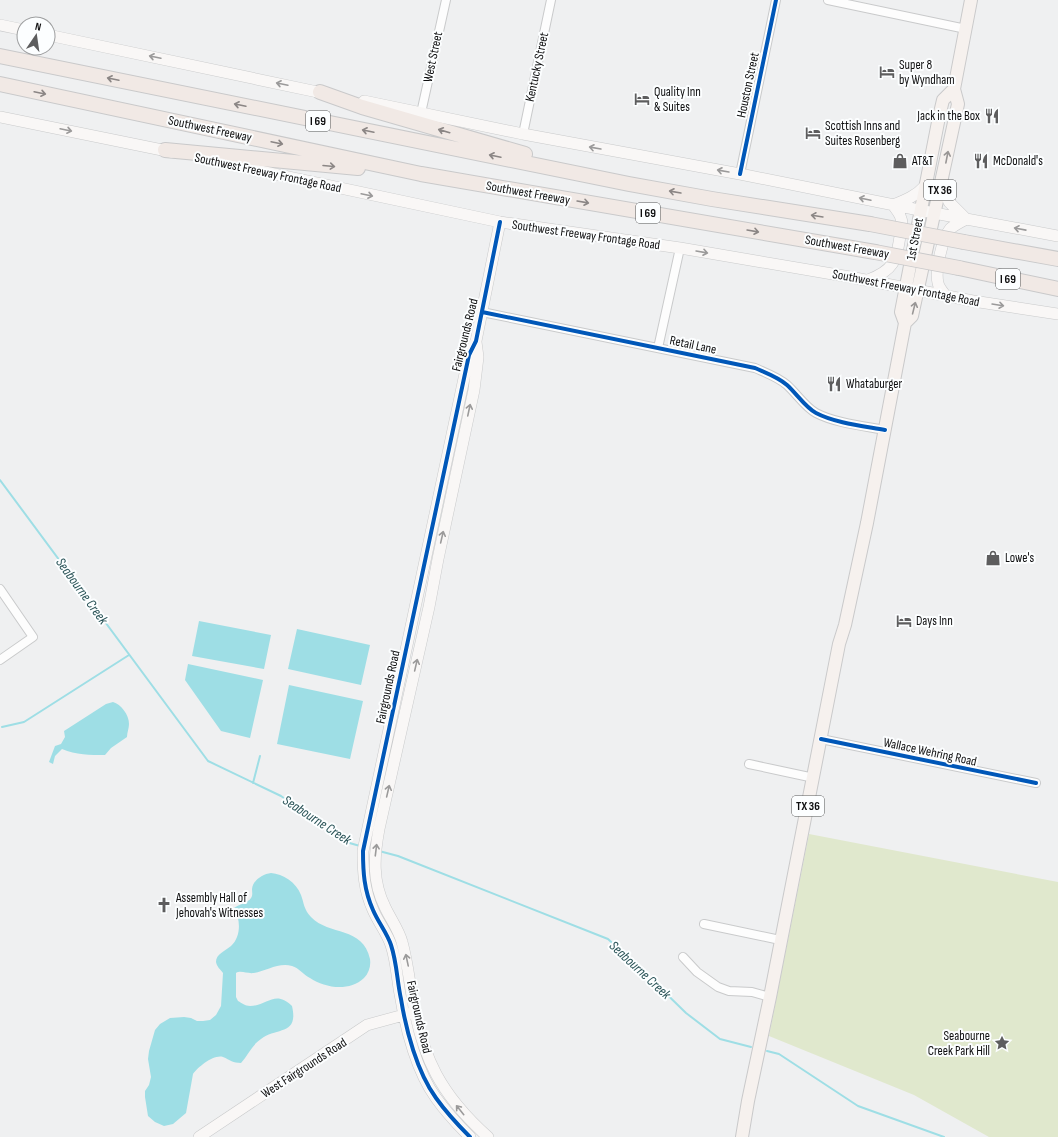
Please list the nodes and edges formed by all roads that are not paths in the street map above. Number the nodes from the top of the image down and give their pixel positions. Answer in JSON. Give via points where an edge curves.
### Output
{"nodes":[{"id":1,"x":446,"y":0,"type":"edge"},
{"id":2,"x":551,"y":0,"type":"edge"},
{"id":3,"x":776,"y":0,"type":"edge"},
{"id":4,"x":828,"y":0,"type":"edge"},
{"id":5,"x":972,"y":0,"type":"edge"},
{"id":6,"x":5,"y":26,"type":"edge"},
{"id":7,"x":16,"y":28,"type":"edge"},
{"id":8,"x":966,"y":29,"type":"junction"},
{"id":9,"x":0,"y":32,"type":"edge"},
{"id":10,"x":56,"y":37,"type":"edge"},
{"id":11,"x":4,"y":56,"type":"edge"},
{"id":12,"x":1,"y":84,"type":"edge"},
{"id":13,"x":954,"y":89,"type":"junction"},
{"id":14,"x":320,"y":92,"type":"junction"},
{"id":15,"x":421,"y":113,"type":"junction"},
{"id":16,"x":0,"y":117,"type":"edge"},
{"id":17,"x":523,"y":134,"type":"junction"},
{"id":18,"x":165,"y":150,"type":"junction"},
{"id":19,"x":421,"y":174,"type":"junction"},
{"id":20,"x":740,"y":174,"type":"junction"},
{"id":21,"x":629,"y":184,"type":"junction"},
{"id":22,"x":941,"y":185,"type":"junction"},
{"id":23,"x":925,"y":186,"type":"junction"},
{"id":24,"x":893,"y":205,"type":"junction"},
{"id":25,"x":921,"y":210,"type":"junction"},
{"id":26,"x":934,"y":214,"type":"junction"},
{"id":27,"x":966,"y":219,"type":"junction"},
{"id":28,"x":500,"y":222,"type":"junction"},
{"id":29,"x":1058,"y":236,"type":"edge"},
{"id":30,"x":680,"y":248,"type":"junction"},
{"id":31,"x":1058,"y":259,"type":"edge"},
{"id":32,"x":868,"y":280,"type":"junction"},
{"id":33,"x":906,"y":288,"type":"junction"},
{"id":34,"x":1058,"y":289,"type":"edge"},
{"id":35,"x":918,"y":291,"type":"junction"},
{"id":36,"x":946,"y":296,"type":"junction"},
{"id":37,"x":482,"y":312,"type":"junction"},
{"id":38,"x":1058,"y":314,"type":"edge"},
{"id":39,"x":905,"y":323,"type":"junction"},
{"id":40,"x":476,"y":341,"type":"junction"},
{"id":41,"x":658,"y":348,"type":"junction"},
{"id":42,"x":885,"y":430,"type":"junction"},
{"id":43,"x":0,"y":590,"type":"edge"},
{"id":44,"x":0,"y":660,"type":"edge"},
{"id":45,"x":821,"y":739,"type":"junction"},
{"id":46,"x":749,"y":764,"type":"dead end"},
{"id":47,"x":814,"y":778,"type":"junction"},
{"id":48,"x":1036,"y":783,"type":"dead end"},
{"id":49,"x":704,"y":924,"type":"dead end"},
{"id":50,"x":780,"y":940,"type":"junction"},
{"id":51,"x":683,"y":957,"type":"dead end"},
{"id":52,"x":770,"y":997,"type":"junction"},
{"id":53,"x":415,"y":1013,"type":"junction"},
{"id":54,"x":404,"y":1015,"type":"junction"},
{"id":55,"x":199,"y":1137,"type":"edge"},
{"id":56,"x":470,"y":1137,"type":"edge"},
{"id":57,"x":488,"y":1137,"type":"edge"},
{"id":58,"x":742,"y":1137,"type":"edge"}],
"edges":[{"from":1,"to":15,"type":"street","name":"West Street"},
{"from":2,"to":17,"type":"street","name":"Kentucky Street"},
{"from":3,"to":20,"type":"street","name":"Houston Street"},
{"from":4,"to":8,"type":"street"},
{"from":5,"to":8,"type":"main road","name":"1st Street","number":"TX 36"},
{"from":6,"to":7,"type":"main road"},
{"from":6,"to":9,"type":"main road"},
{"from":8,"to":13,"type":"main road","name":"1st Street","number":"TX 36"},
{"from":14,"to":10,"type":"main road","one_way":true},
{"from":21,"to":11,"type":"highway","name":"Southwest Freeway","number":"I 69","one_way":true},
{"from":12,"to":19,"type":"highway","name":"Southwest Freeway","number":"I 69","one_way":true},
{"from":22,"to":13,"type":"main road","name":"1st Street","number":"TX 36","one_way":true,"via":[[958,104]]},
{"from":13,"to":23,"type":"main road","name":"1st Street","number":"TX 36","via":[[943,100]]},
{"from":14,"to":15,"type":"main road"},
{"from":21,"to":14,"type":"highway","one_way":true,"via":[[362,108]]},
{"from":15,"to":17,"type":"main road"},
{"from":16,"to":18,"type":"main road","name":"Southwest Freeway Frontage Road","one_way":true},
{"from":20,"to":17,"type":"main road","one_way":true},
{"from":18,"to":19,"type":"highway","one_way":true},
{"from":18,"to":28,"type":"main road","name":"Southwest Freeway Frontage Road","one_way":true},
{"from":19,"to":34,"type":"highway","name":"Southwest Freeway","number":"I 69","one_way":true,"bridge":true,"via":[[875,252]]},
{"from":24,"to":20,"type":"main road","one_way":true},
{"from":31,"to":21,"type":"highway","name":"Southwest Freeway","number":"I 69","one_way":true,"bridge":true,"via":[[870,224]]},
{"from":22,"to":26,"type":"main road","name":"1st Street","number":"TX 36"},
{"from":22,"to":27,"type":"main road","via":[[949,202]]},
{"from":23,"to":24,"type":"main road","via":[[911,198]]},
{"from":23,"to":25,"type":"main road","name":"1st Street","number":"TX 36"},
{"from":24,"to":25,"type":"main road"},
{"from":24,"to":32,"type":"main road","via":[[902,218],[894,264],[887,272]]},
{"from":25,"to":26,"type":"main road"},
{"from":25,"to":33,"type":"main road","name":"1st Street","number":"TX 36"},
{"from":26,"to":27,"type":"main road"},
{"from":26,"to":35,"type":"main road","name":"1st Street","number":"TX 36"},
{"from":29,"to":27,"type":"main road","one_way":true},
{"from":27,"to":36,"type":"main road","via":[[951,228],[943,246],[937,278],[938,285]]},
{"from":28,"to":30,"type":"main road","name":"Southwest Freeway Frontage Road"},
{"from":28,"to":37,"type":"main road","name":"Fairgrounds Road"},
{"from":30,"to":32,"type":"main road","name":"Southwest Freeway Frontage Road","one_way":true},
{"from":30,"to":41,"type":"street"},
{"from":32,"to":33,"type":"main road","name":"Southwest Freeway Frontage Road"},
{"from":33,"to":35,"type":"main road","name":"Southwest Freeway Frontage Road"},
{"from":33,"to":39,"type":"main road","name":"1st Street","number":"TX 36","via":[[901,312]]},
{"from":35,"to":36,"type":"main road","name":"Southwest Freeway Frontage Road"},
{"from":39,"to":35,"type":"main road","name":"1st Street","number":"TX 36","one_way":true,"via":[[912,316]]},
{"from":36,"to":38,"type":"main road","name":"Southwest Freeway Frontage Road","one_way":true},
{"from":37,"to":40,"type":"main road","name":"Fairgrounds Road"},
{"from":37,"to":41,"type":"street","name":"Retail Lane"},
{"from":39,"to":42,"type":"main road","name":"1st Street","number":"TX 36"},
{"from":53,"to":40,"type":"main road","name":"Fairgrounds Road","one_way":true,"via":[[401,939],[377,887],[375,852],[474,390],[478,357]]},
{"from":40,"to":54,"type":"main road","name":"Fairgrounds Road","via":[[469,355],[363,851],[365,890],[390,943]]},
{"from":41,"to":42,"type":"street","name":"Retail Lane","via":[[761,371],[786,384],[814,412],[825,417]]},
{"from":42,"to":45,"type":"main road","name":"1st Street","number":"TX 36"},
{"from":43,"to":44,"type":"street","via":[[33,637]]},
{"from":45,"to":47,"type":"main road","number":"TX 36"},
{"from":45,"to":48,"type":"street","name":"Wallace Wehring Road"},
{"from":46,"to":47,"type":"street"},
{"from":47,"to":50,"type":"main road","number":"TX 36"},
{"from":49,"to":50,"type":"street"},
{"from":50,"to":52,"type":"main road","number":"TX 36"},
{"from":51,"to":52,"type":"street","via":[[697,972],[718,987]]},
{"from":52,"to":58,"type":"main road","number":"TX 36"},
{"from":53,"to":54,"type":"main road","name":"West Fairgrounds Road"},
{"from":57,"to":53,"type":"main road","name":"Fairgrounds Road","one_way":true,"via":[[462,1113],[435,1075],[423,1045]]},
{"from":54,"to":55,"type":"main road","name":"West Fairgrounds Road","via":[[367,1025]]},
{"from":54,"to":56,"type":"main road","name":"Fairgrounds Road","via":[[424,1078],[436,1098]]}]}
